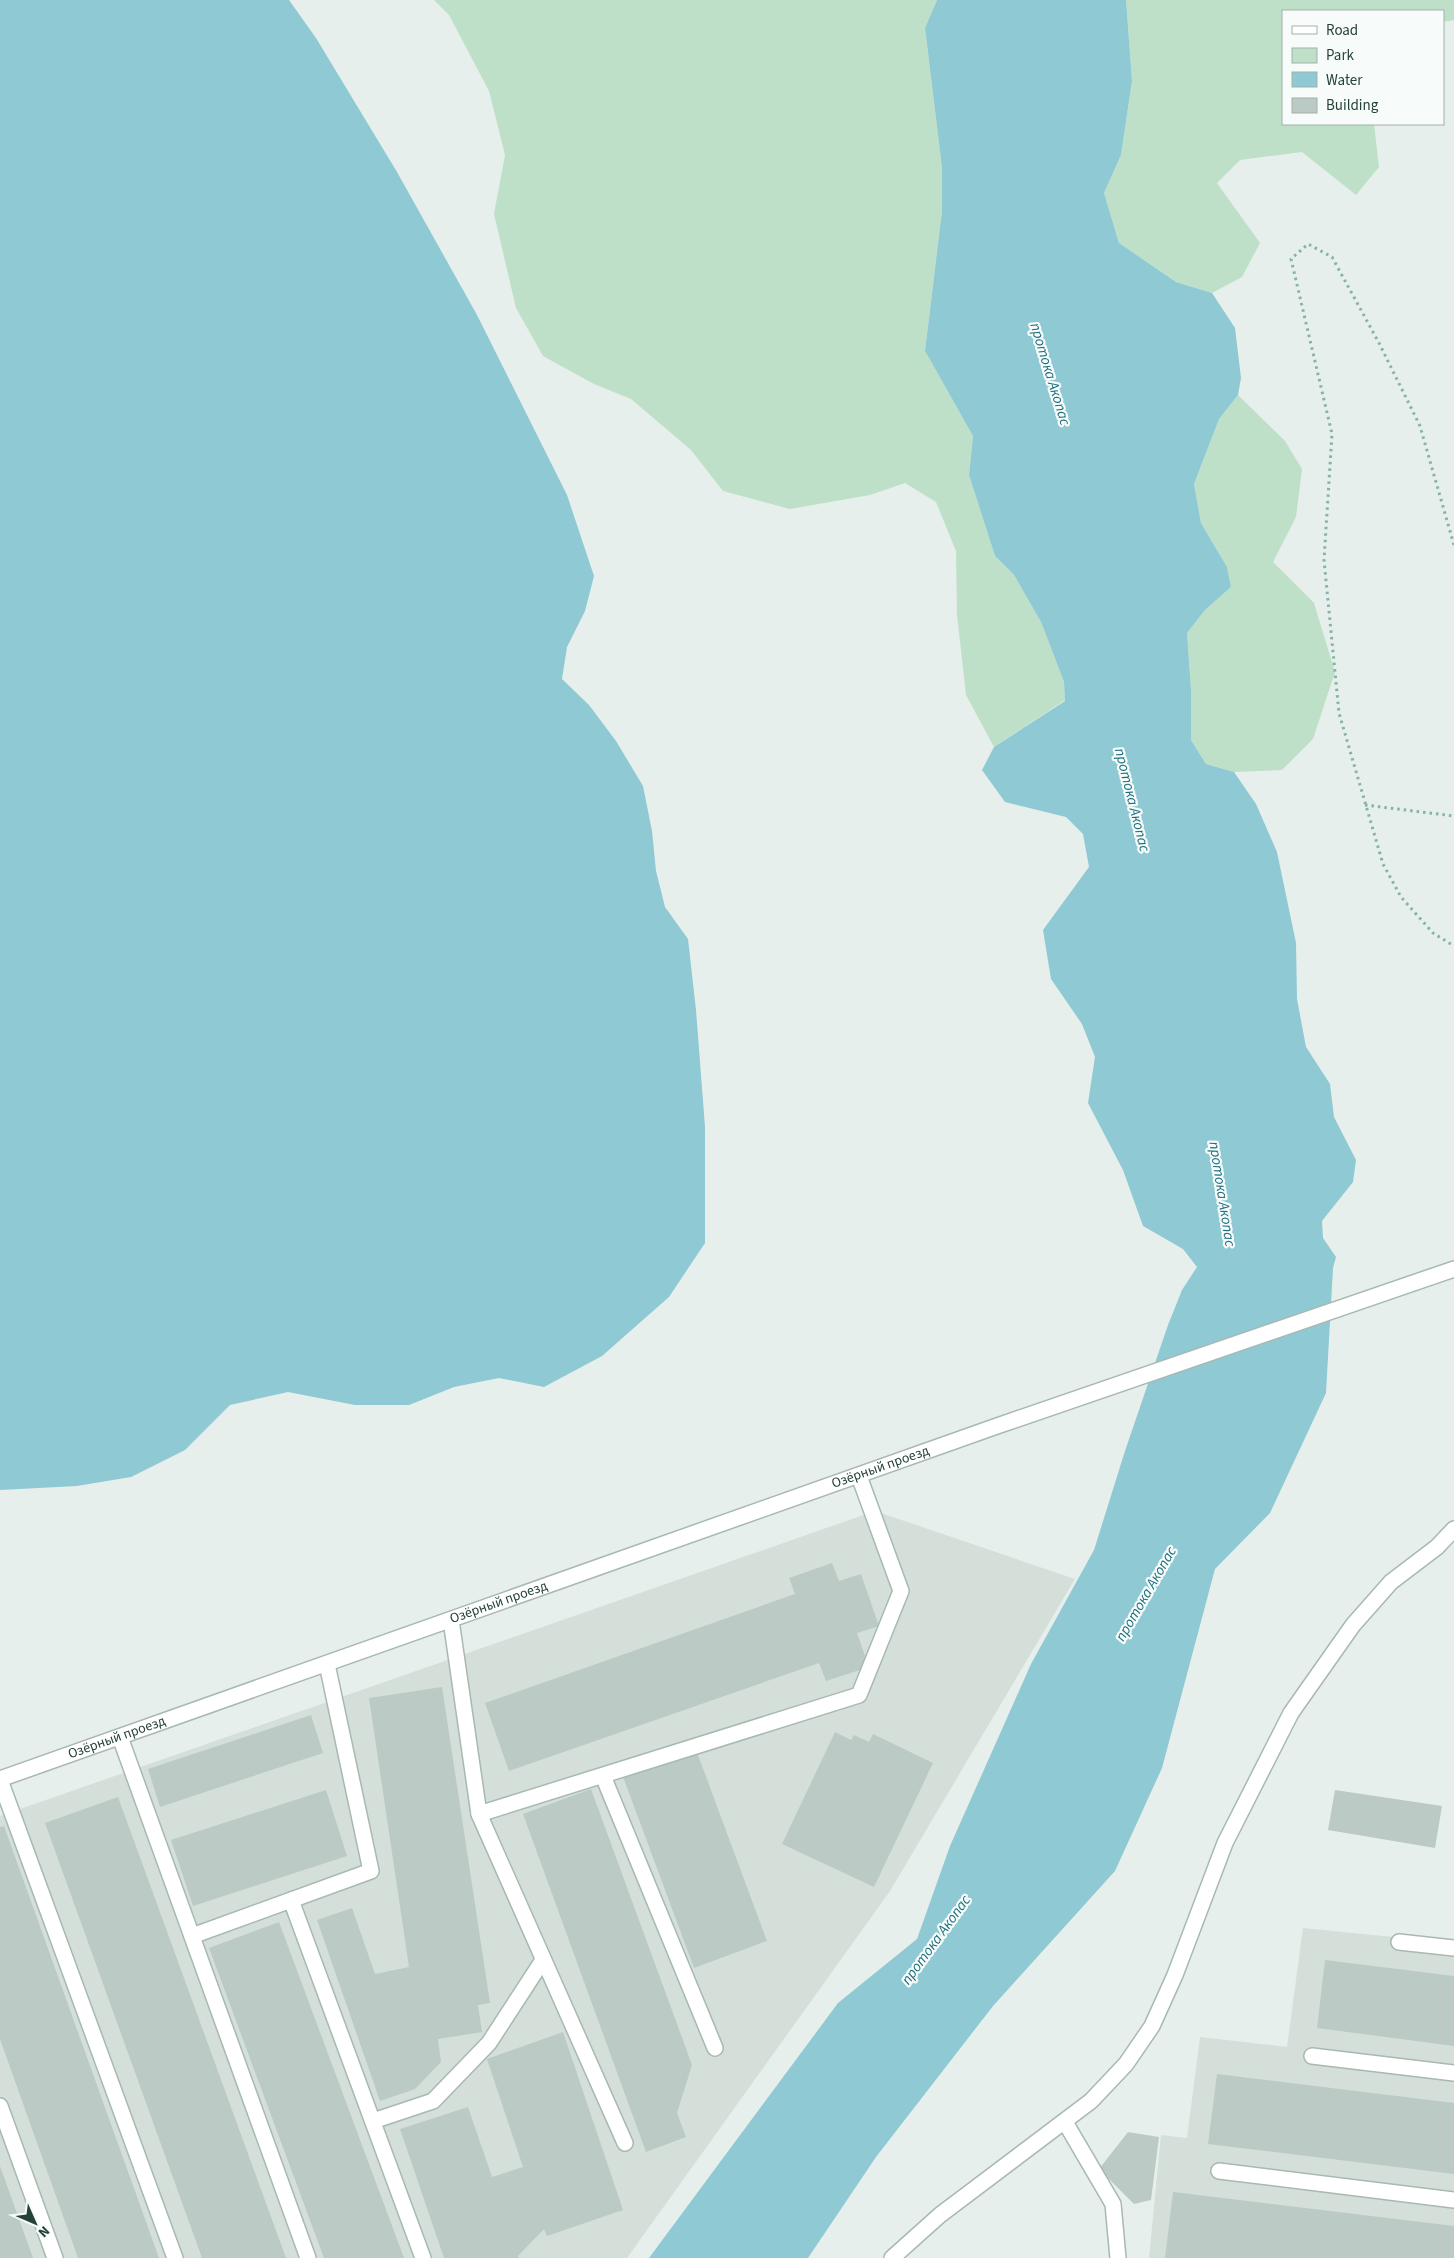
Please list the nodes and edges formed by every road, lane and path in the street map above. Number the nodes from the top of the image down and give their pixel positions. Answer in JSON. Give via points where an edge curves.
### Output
{"nodes":[{"id":1,"x":1454,"y":545,"type":"edge"},
{"id":2,"x":1366,"y":805,"type":"junction"},
{"id":3,"x":1454,"y":816,"type":"edge"},
{"id":4,"x":1454,"y":946,"type":"edge"},
{"id":5,"x":1454,"y":1269,"type":"edge"},
{"id":6,"x":859,"y":1476,"type":"junction"},
{"id":7,"x":1454,"y":1529,"type":"edge"},
{"id":8,"x":451,"y":1620,"type":"junction"},
{"id":9,"x":327,"y":1664,"type":"junction"},
{"id":10,"x":120,"y":1737,"type":"junction"},
{"id":11,"x":603,"y":1776,"type":"junction"},
{"id":12,"x":0,"y":1780,"type":"edge"},
{"id":13,"x":479,"y":1814,"type":"junction"},
{"id":14,"x":291,"y":1900,"type":"junction"},
{"id":15,"x":192,"y":1936,"type":"junction"},
{"id":16,"x":1399,"y":1942,"type":"dead end"},
{"id":17,"x":1454,"y":1948,"type":"edge"},
{"id":18,"x":543,"y":1960,"type":"junction"},
{"id":19,"x":715,"y":2048,"type":"dead end"},
{"id":20,"x":1312,"y":2056,"type":"dead end"},
{"id":21,"x":1454,"y":2073,"type":"edge"},
{"id":22,"x":0,"y":2106,"type":"edge"},
{"id":23,"x":373,"y":2121,"type":"junction"},
{"id":24,"x":1065,"y":2122,"type":"junction"},
{"id":25,"x":625,"y":2143,"type":"dead end"},
{"id":26,"x":1219,"y":2171,"type":"dead end"},
{"id":27,"x":1454,"y":2200,"type":"edge"},
{"id":28,"x":55,"y":2258,"type":"edge"},
{"id":29,"x":175,"y":2258,"type":"edge"},
{"id":30,"x":308,"y":2258,"type":"edge"},
{"id":31,"x":423,"y":2258,"type":"edge"},
{"id":32,"x":892,"y":2258,"type":"edge"},
{"id":33,"x":1118,"y":2258,"type":"edge"}],
"edges":[{"from":1,"to":2,"type":"path","via":[[1420,426],[1412,409],[1332,257],[1308,244],[1291,259],[1332,434],[1324,560],[1330,627],[1339,713]]},
{"from":2,"to":3,"type":"path"},
{"from":2,"to":4,"type":"path","via":[[1383,864],[1401,897],[1433,933]]},
{"from":5,"to":6,"type":"street","name":"Озёрный проезд"},
{"from":6,"to":8,"type":"street","name":"Озёрный проезд"},
{"from":6,"to":11,"type":"street","via":[[901,1591],[859,1695]]},
{"from":7,"to":24,"type":"street","via":[[1437,1547],[1391,1582],[1353,1626],[1291,1713],[1224,1843],[1175,1975],[1152,2026],[1126,2064],[1091,2101]]},
{"from":8,"to":9,"type":"street","name":"Озёрный проезд"},
{"from":8,"to":13,"type":"street"},
{"from":9,"to":10,"type":"street","name":"Озёрный проезд"},
{"from":9,"to":14,"type":"street","via":[[371,1871]]},
{"from":10,"to":12,"type":"street","name":"Озёрный проезд"},
{"from":10,"to":15,"type":"street"},
{"from":11,"to":13,"type":"street"},
{"from":11,"to":19,"type":"street"},
{"from":12,"to":29,"type":"street"},
{"from":13,"to":18,"type":"street"},
{"from":14,"to":15,"type":"street"},
{"from":14,"to":23,"type":"street"},
{"from":15,"to":30,"type":"street"},
{"from":16,"to":17,"type":"street"},
{"from":18,"to":23,"type":"street","via":[[489,2043],[433,2101]]},
{"from":18,"to":25,"type":"street"},
{"from":20,"to":21,"type":"street"},
{"from":22,"to":28,"type":"street"},
{"from":23,"to":31,"type":"street"},
{"from":24,"to":32,"type":"street","via":[[940,2215]]},
{"from":24,"to":33,"type":"street","via":[[1113,2204]]},
{"from":26,"to":27,"type":"street"}]}
